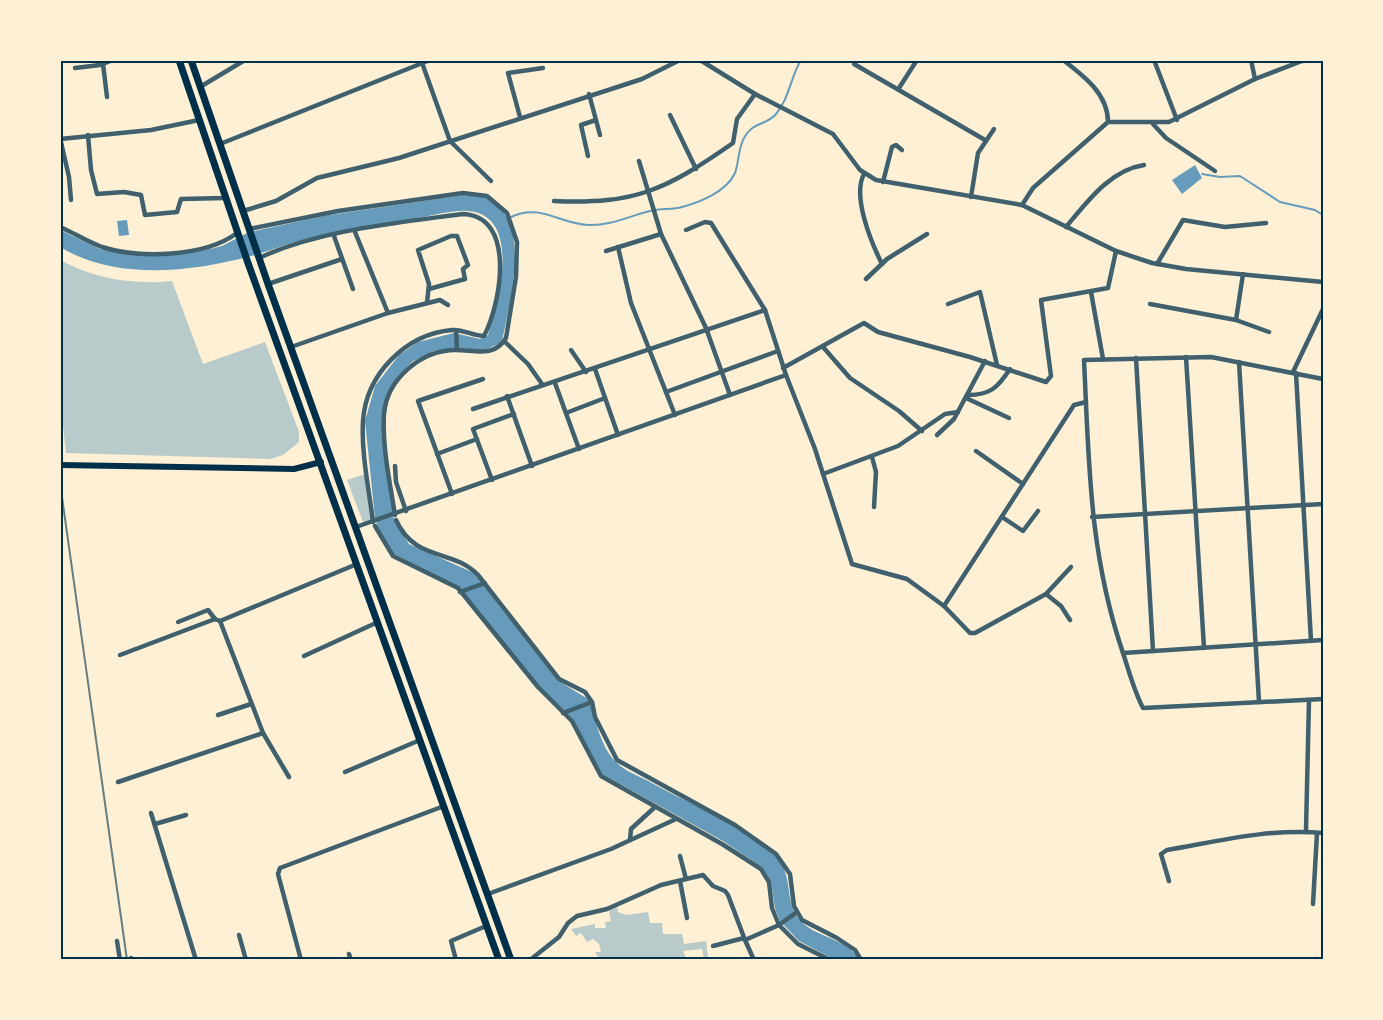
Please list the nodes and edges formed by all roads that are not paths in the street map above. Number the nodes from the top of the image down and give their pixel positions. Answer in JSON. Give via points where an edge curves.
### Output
{"nodes":[{"id":1,"x":113,"y":60,"type":"edge"},
{"id":2,"x":179,"y":60,"type":"edge"},
{"id":3,"x":191,"y":60,"type":"edge"},
{"id":4,"x":245,"y":60,"type":"edge"},
{"id":5,"x":430,"y":60,"type":"edge"},
{"id":6,"x":700,"y":60,"type":"edge"},
{"id":7,"x":917,"y":60,"type":"edge"},
{"id":8,"x":1063,"y":60,"type":"edge"},
{"id":9,"x":1154,"y":60,"type":"edge"},
{"id":10,"x":1251,"y":60,"type":"edge"},
{"id":11,"x":1320,"y":60,"type":"edge"},
{"id":12,"x":677,"y":61,"type":"edge"},
{"id":13,"x":1302,"y":61,"type":"edge"},
{"id":14,"x":422,"y":62,"type":"edge"},
{"id":15,"x":103,"y":64,"type":"junction"},
{"id":16,"x":854,"y":64,"type":"dead end"},
{"id":17,"x":75,"y":68,"type":"dead end"},
{"id":18,"x":543,"y":68,"type":"dead end"},
{"id":19,"x":1323,"y":68,"type":"edge"},
{"id":20,"x":1255,"y":80,"type":"junction"},
{"id":21,"x":200,"y":87,"type":"junction"},
{"id":22,"x":899,"y":88,"type":"junction"},
{"id":23,"x":589,"y":94,"type":"junction"},
{"id":24,"x":755,"y":94,"type":"junction"},
{"id":25,"x":107,"y":97,"type":"dead end"},
{"id":26,"x":670,"y":115,"type":"dead end"},
{"id":27,"x":520,"y":117,"type":"junction"},
{"id":28,"x":199,"y":120,"type":"junction"},
{"id":29,"x":596,"y":120,"type":"junction"},
{"id":30,"x":1177,"y":120,"type":"junction"},
{"id":31,"x":1108,"y":122,"type":"junction"},
{"id":32,"x":1153,"y":124,"type":"junction"},
{"id":33,"x":994,"y":129,"type":"dead end"},
{"id":34,"x":88,"y":135,"type":"junction"},
{"id":35,"x":600,"y":135,"type":"dead end"},
{"id":36,"x":60,"y":138,"type":"edge"},
{"id":37,"x":985,"y":140,"type":"junction"},
{"id":38,"x":450,"y":141,"type":"junction"},
{"id":39,"x":220,"y":144,"type":"junction"},
{"id":40,"x":209,"y":148,"type":"junction"},
{"id":41,"x":902,"y":150,"type":"dead end"},
{"id":42,"x":588,"y":156,"type":"dead end"},
{"id":43,"x":639,"y":161,"type":"dead end"},
{"id":44,"x":1144,"y":165,"type":"dead end"},
{"id":45,"x":696,"y":169,"type":"junction"},
{"id":46,"x":1215,"y":171,"type":"dead end"},
{"id":47,"x":864,"y":174,"type":"junction"},
{"id":48,"x":491,"y":181,"type":"dead end"},
{"id":49,"x":883,"y":182,"type":"junction"},
{"id":50,"x":648,"y":191,"type":"junction"},
{"id":51,"x":971,"y":197,"type":"junction"},
{"id":52,"x":225,"y":198,"type":"junction"},
{"id":53,"x":71,"y":201,"type":"dead end"},
{"id":54,"x":554,"y":201,"type":"dead end"},
{"id":55,"x":1022,"y":205,"type":"junction"},
{"id":56,"x":243,"y":211,"type":"junction"},
{"id":57,"x":1266,"y":223,"type":"dead end"},
{"id":58,"x":1066,"y":226,"type":"junction"},
{"id":59,"x":60,"y":227,"type":"edge"},
{"id":60,"x":249,"y":229,"type":"junction"},
{"id":61,"x":686,"y":230,"type":"dead end"},
{"id":62,"x":355,"y":232,"type":"junction"},
{"id":63,"x":237,"y":233,"type":"junction"},
{"id":64,"x":661,"y":234,"type":"junction"},
{"id":65,"x":927,"y":234,"type":"dead end"},
{"id":66,"x":334,"y":236,"type":"junction"},
{"id":67,"x":618,"y":247,"type":"junction"},
{"id":68,"x":606,"y":251,"type":"dead end"},
{"id":69,"x":1116,"y":251,"type":"junction"},
{"id":70,"x":259,"y":258,"type":"junction"},
{"id":71,"x":342,"y":259,"type":"junction"},
{"id":72,"x":882,"y":264,"type":"junction"},
{"id":73,"x":1157,"y":264,"type":"junction"},
{"id":74,"x":1243,"y":274,"type":"junction"},
{"id":75,"x":866,"y":279,"type":"dead end"},
{"id":76,"x":1323,"y":282,"type":"edge"},
{"id":77,"x":268,"y":284,"type":"junction"},
{"id":78,"x":353,"y":289,"type":"dead end"},
{"id":79,"x":429,"y":289,"type":"junction"},
{"id":80,"x":1091,"y":292,"type":"junction"},
{"id":81,"x":427,"y":303,"type":"junction"},
{"id":82,"x":948,"y":304,"type":"dead end"},
{"id":83,"x":1150,"y":304,"type":"dead end"},
{"id":84,"x":448,"y":305,"type":"dead end"},
{"id":85,"x":1323,"y":309,"type":"edge"},
{"id":86,"x":765,"y":310,"type":"junction"},
{"id":87,"x":388,"y":314,"type":"junction"},
{"id":88,"x":1236,"y":320,"type":"junction"},
{"id":89,"x":456,"y":330,"type":"junction"},
{"id":90,"x":707,"y":330,"type":"junction"},
{"id":91,"x":1269,"y":332,"type":"dead end"},
{"id":92,"x":504,"y":341,"type":"junction"},
{"id":93,"x":291,"y":347,"type":"junction"},
{"id":94,"x":823,"y":347,"type":"junction"},
{"id":95,"x":651,"y":349,"type":"junction"},
{"id":96,"x":457,"y":350,"type":"junction"},
{"id":97,"x":571,"y":350,"type":"dead end"},
{"id":98,"x":778,"y":351,"type":"junction"},
{"id":99,"x":1186,"y":357,"type":"junction"},
{"id":100,"x":1136,"y":358,"type":"junction"},
{"id":101,"x":1102,"y":359,"type":"junction"},
{"id":102,"x":985,"y":361,"type":"junction"},
{"id":103,"x":1239,"y":362,"type":"junction"},
{"id":104,"x":997,"y":365,"type":"junction"},
{"id":105,"x":783,"y":368,"type":"junction"},
{"id":106,"x":595,"y":369,"type":"junction"},
{"id":107,"x":1010,"y":369,"type":"junction"},
{"id":108,"x":722,"y":371,"type":"junction"},
{"id":109,"x":586,"y":372,"type":"junction"},
{"id":110,"x":1294,"y":373,"type":"junction"},
{"id":111,"x":786,"y":375,"type":"junction"},
{"id":112,"x":483,"y":379,"type":"dead end"},
{"id":113,"x":1323,"y":379,"type":"edge"},
{"id":114,"x":555,"y":383,"type":"junction"},
{"id":115,"x":542,"y":384,"type":"junction"},
{"id":116,"x":666,"y":392,"type":"junction"},
{"id":117,"x":730,"y":395,"type":"junction"},
{"id":118,"x":507,"y":396,"type":"junction"},
{"id":119,"x":967,"y":397,"type":"junction"},
{"id":120,"x":605,"y":398,"type":"junction"},
{"id":121,"x":1086,"y":402,"type":"junction"},
{"id":122,"x":472,"y":409,"type":"dead end"},
{"id":123,"x":958,"y":412,"type":"junction"},
{"id":124,"x":566,"y":413,"type":"junction"},
{"id":125,"x":514,"y":414,"type":"junction"},
{"id":126,"x":675,"y":415,"type":"junction"},
{"id":127,"x":1009,"y":418,"type":"dead end"},
{"id":128,"x":922,"y":431,"type":"junction"},
{"id":129,"x":618,"y":435,"type":"junction"},
{"id":130,"x":937,"y":435,"type":"dead end"},
{"id":131,"x":477,"y":439,"type":"junction"},
{"id":132,"x":579,"y":449,"type":"junction"},
{"id":133,"x":976,"y":451,"type":"dead end"},
{"id":134,"x":437,"y":454,"type":"junction"},
{"id":135,"x":872,"y":457,"type":"junction"},
{"id":136,"x":331,"y":458,"type":"junction"},
{"id":137,"x":321,"y":462,"type":"junction"},
{"id":138,"x":60,"y":465,"type":"edge"},
{"id":139,"x":395,"y":466,"type":"dead end"},
{"id":140,"x":532,"y":466,"type":"junction"},
{"id":141,"x":823,"y":474,"type":"junction"},
{"id":142,"x":492,"y":480,"type":"junction"},
{"id":143,"x":1023,"y":484,"type":"junction"},
{"id":144,"x":452,"y":494,"type":"junction"},
{"id":145,"x":1323,"y":504,"type":"edge"},
{"id":146,"x":1304,"y":505,"type":"junction"},
{"id":147,"x":874,"y":507,"type":"dead end"},
{"id":148,"x":1247,"y":508,"type":"junction"},
{"id":149,"x":406,"y":511,"type":"junction"},
{"id":150,"x":1038,"y":511,"type":"dead end"},
{"id":151,"x":1195,"y":511,"type":"junction"},
{"id":152,"x":1145,"y":514,"type":"junction"},
{"id":153,"x":395,"y":517,"type":"junction"},
{"id":154,"x":1002,"y":517,"type":"junction"},
{"id":155,"x":1092,"y":517,"type":"junction"},
{"id":156,"x":374,"y":524,"type":"junction"},
{"id":157,"x":356,"y":527,"type":"junction"},
{"id":158,"x":357,"y":564,"type":"junction"},
{"id":159,"x":1071,"y":567,"type":"dead end"},
{"id":160,"x":485,"y":583,"type":"junction"},
{"id":161,"x":460,"y":592,"type":"junction"},
{"id":162,"x":1046,"y":594,"type":"junction"},
{"id":163,"x":944,"y":606,"type":"junction"},
{"id":164,"x":218,"y":620,"type":"junction"},
{"id":165,"x":1070,"y":620,"type":"dead end"},
{"id":166,"x":178,"y":622,"type":"dead end"},
{"id":167,"x":378,"y":622,"type":"junction"},
{"id":168,"x":1323,"y":640,"type":"edge"},
{"id":169,"x":1311,"y":641,"type":"junction"},
{"id":170,"x":1256,"y":645,"type":"junction"},
{"id":171,"x":1204,"y":648,"type":"junction"},
{"id":172,"x":1154,"y":651,"type":"junction"},
{"id":173,"x":1123,"y":653,"type":"junction"},
{"id":174,"x":120,"y":655,"type":"dead end"},
{"id":175,"x":304,"y":656,"type":"dead end"},
{"id":176,"x":1323,"y":699,"type":"edge"},
{"id":177,"x":1309,"y":700,"type":"junction"},
{"id":178,"x":592,"y":702,"type":"junction"},
{"id":179,"x":1259,"y":702,"type":"junction"},
{"id":180,"x":251,"y":704,"type":"junction"},
{"id":181,"x":563,"y":713,"type":"junction"},
{"id":182,"x":218,"y":716,"type":"dead end"},
{"id":183,"x":263,"y":733,"type":"junction"},
{"id":184,"x":420,"y":740,"type":"junction"},
{"id":185,"x":345,"y":772,"type":"dead end"},
{"id":186,"x":289,"y":777,"type":"dead end"},
{"id":187,"x":118,"y":782,"type":"dead end"},
{"id":188,"x":455,"y":802,"type":"junction"},
{"id":189,"x":444,"y":806,"type":"junction"},
{"id":190,"x":655,"y":807,"type":"junction"},
{"id":191,"x":151,"y":813,"type":"dead end"},
{"id":192,"x":186,"y":815,"type":"dead end"},
{"id":193,"x":675,"y":819,"type":"junction"},
{"id":194,"x":154,"y":824,"type":"junction"},
{"id":195,"x":1306,"y":830,"type":"junction"},
{"id":196,"x":1320,"y":833,"type":"edge"},
{"id":197,"x":630,"y":840,"type":"junction"},
{"id":198,"x":680,"y":856,"type":"dead end"},
{"id":199,"x":686,"y":879,"type":"junction"},
{"id":200,"x":680,"y":881,"type":"junction"},
{"id":201,"x":1169,"y":881,"type":"dead end"},
{"id":202,"x":488,"y":894,"type":"junction"},
{"id":203,"x":1313,"y":904,"type":"dead end"},
{"id":204,"x":797,"y":912,"type":"junction"},
{"id":205,"x":687,"y":918,"type":"dead end"},
{"id":206,"x":779,"y":924,"type":"junction"},
{"id":207,"x":486,"y":926,"type":"junction"},
{"id":208,"x":239,"y":936,"type":"dead end"},
{"id":209,"x":744,"y":939,"type":"junction"},
{"id":210,"x":117,"y":940,"type":"dead end"},
{"id":211,"x":713,"y":946,"type":"dead end"},
{"id":212,"x":120,"y":960,"type":"edge"},
{"id":213,"x":196,"y":960,"type":"edge"},
{"id":214,"x":246,"y":960,"type":"edge"},
{"id":215,"x":301,"y":960,"type":"edge"},
{"id":216,"x":456,"y":960,"type":"edge"},
{"id":217,"x":499,"y":960,"type":"edge"},
{"id":218,"x":511,"y":960,"type":"edge"},
{"id":219,"x":530,"y":960,"type":"edge"},
{"id":220,"x":754,"y":960,"type":"edge"},
{"id":221,"x":830,"y":960,"type":"edge"},
{"id":222,"x":861,"y":960,"type":"edge"}],
"edges":[{"from":1,"to":15,"type":"street"},
{"from":2,"to":28,"type":"main road"},
{"from":3,"to":21,"type":"main road"},
{"from":4,"to":21,"type":"street"},
{"from":5,"to":14,"type":"street"},
{"from":6,"to":24,"type":"street"},
{"from":7,"to":22,"type":"street"},
{"from":8,"to":31,"type":"street","via":[[1107,104]]},
{"from":9,"to":30,"type":"street"},
{"from":10,"to":20,"type":"street"},
{"from":11,"to":13,"type":"street"},
{"from":11,"to":19,"type":"street"},
{"from":12,"to":23,"type":"street","via":[[648,77]]},
{"from":13,"to":20,"type":"street"},
{"from":14,"to":38,"type":"street"},
{"from":14,"to":39,"type":"street"},
{"from":15,"to":17,"type":"street"},
{"from":15,"to":25,"type":"street"},
{"from":16,"to":22,"type":"street"},
{"from":18,"to":27,"type":"street","via":[[508,73]]},
{"from":20,"to":30,"type":"street"},
{"from":21,"to":39,"type":"main road"},
{"from":22,"to":37,"type":"street"},
{"from":23,"to":27,"type":"street"},
{"from":23,"to":29,"type":"street"},
{"from":24,"to":45,"type":"street","via":[[735,124],[733,143]]},
{"from":24,"to":47,"type":"street","via":[[833,134]]},
{"from":26,"to":45,"type":"street"},
{"from":27,"to":38,"type":"street"},
{"from":28,"to":34,"type":"street","via":[[142,131]]},
{"from":28,"to":40,"type":"main road"},
{"from":29,"to":35,"type":"street"},
{"from":29,"to":42,"type":"street","via":[[581,125]]},
{"from":30,"to":32,"type":"street"},
{"from":31,"to":32,"type":"street"},
{"from":31,"to":55,"type":"street","via":[[1033,188]]},
{"from":32,"to":46,"type":"street","via":[[1166,138]]},
{"from":33,"to":37,"type":"street"},
{"from":34,"to":36,"type":"street"},
{"from":34,"to":52,"type":"street","via":[[97,194],[141,195],[145,215],[177,212],[181,199]]},
{"from":36,"to":53,"type":"street"},
{"from":37,"to":51,"type":"street","via":[[977,159]]},
{"from":38,"to":48,"type":"street"},
{"from":38,"to":56,"type":"street","via":[[390,161],[317,178],[276,201]]},
{"from":39,"to":40,"type":"main road"},
{"from":39,"to":56,"type":"main road"},
{"from":40,"to":52,"type":"main road"},
{"from":41,"to":49,"type":"street","via":[[896,145],[892,147]]},
{"from":43,"to":50,"type":"street"},
{"from":44,"to":58,"type":"street","via":[[1129,167],[1116,175]]},
{"from":45,"to":50,"type":"street"},
{"from":47,"to":49,"type":"street"},
{"from":47,"to":72,"type":"street","via":[[861,182],[865,224]]},
{"from":49,"to":51,"type":"street"},
{"from":50,"to":54,"type":"street","via":[[606,202]]},
{"from":50,"to":64,"type":"street"},
{"from":51,"to":55,"type":"street"},
{"from":52,"to":63,"type":"main road"},
{"from":55,"to":58,"type":"street"},
{"from":56,"to":60,"type":"main road"},
{"from":57,"to":73,"type":"street","via":[[1225,227],[1183,220]]},
{"from":58,"to":69,"type":"street"},
{"from":59,"to":63,"type":"street","via":[[101,247],[142,254],[200,249]]},
{"from":60,"to":70,"type":"main road"},
{"from":60,"to":92,"type":"street","via":[[463,193],[487,196],[511,220],[518,257]]},
{"from":61,"to":86,"type":"street","via":[[705,222],[712,225]]},
{"from":62,"to":66,"type":"street"},
{"from":62,"to":87,"type":"street"},
{"from":62,"to":89,"type":"street","via":[[462,214],[472,214],[487,222],[493,229],[500,258],[494,309],[484,336]]},
{"from":63,"to":137,"type":"main road"},
{"from":64,"to":67,"type":"street"},
{"from":64,"to":90,"type":"street"},
{"from":65,"to":72,"type":"street"},
{"from":66,"to":70,"type":"street","via":[[280,248]]},
{"from":66,"to":71,"type":"street"},
{"from":67,"to":68,"type":"street"},
{"from":67,"to":95,"type":"street","via":[[631,303]]},
{"from":69,"to":73,"type":"street"},
{"from":69,"to":80,"type":"street","via":[[1110,284]]},
{"from":70,"to":77,"type":"main road"},
{"from":71,"to":77,"type":"street"},
{"from":71,"to":78,"type":"street"},
{"from":72,"to":75,"type":"street"},
{"from":73,"to":74,"type":"street"},
{"from":74,"to":76,"type":"street"},
{"from":74,"to":88,"type":"street"},
{"from":77,"to":93,"type":"main road"},
{"from":79,"to":79,"type":"street","via":[[418,250],[458,236],[468,265],[463,270],[465,279]]},
{"from":79,"to":81,"type":"street"},
{"from":80,"to":101,"type":"street"},
{"from":80,"to":107,"type":"street","via":[[1041,300],[1050,379],[1042,382]]},
{"from":81,"to":84,"type":"street","via":[[441,300]]},
{"from":81,"to":87,"type":"street"},
{"from":82,"to":104,"type":"street","via":[[980,292]]},
{"from":83,"to":88,"type":"street"},
{"from":85,"to":110,"type":"street"},
{"from":86,"to":90,"type":"street"},
{"from":86,"to":98,"type":"street"},
{"from":87,"to":93,"type":"street"},
{"from":88,"to":91,"type":"street"},
{"from":89,"to":96,"type":"street"},
{"from":89,"to":156,"type":"street","via":[[429,335],[405,346],[373,385],[363,421]]},
{"from":90,"to":95,"type":"street"},
{"from":90,"to":108,"type":"street"},
{"from":92,"to":96,"type":"street","via":[[486,352]]},
{"from":92,"to":115,"type":"street"},
{"from":93,"to":136,"type":"main road"},
{"from":94,"to":102,"type":"street","via":[[864,323],[878,332]]},
{"from":94,"to":105,"type":"street"},
{"from":94,"to":128,"type":"street","via":[[850,378],[900,411]]},
{"from":95,"to":106,"type":"street"},
{"from":95,"to":116,"type":"street"},
{"from":96,"to":153,"type":"street","via":[[435,353],[414,364],[399,379],[389,398],[384,415]]},
{"from":97,"to":109,"type":"street"},
{"from":98,"to":105,"type":"street"},
{"from":98,"to":108,"type":"street"},
{"from":99,"to":100,"type":"street"},
{"from":99,"to":103,"type":"street"},
{"from":99,"to":151,"type":"street"},
{"from":100,"to":101,"type":"street"},
{"from":100,"to":152,"type":"street"},
{"from":101,"to":121,"type":"street","via":[[1084,360]]},
{"from":102,"to":104,"type":"street"},
{"from":102,"to":119,"type":"street"},
{"from":103,"to":110,"type":"street"},
{"from":103,"to":148,"type":"street"},
{"from":104,"to":107,"type":"street"},
{"from":105,"to":111,"type":"street"},
{"from":106,"to":109,"type":"street"},
{"from":106,"to":120,"type":"street"},
{"from":107,"to":119,"type":"street","via":[[997,388]]},
{"from":108,"to":116,"type":"street"},
{"from":108,"to":117,"type":"street"},
{"from":109,"to":114,"type":"street"},
{"from":110,"to":113,"type":"street"},
{"from":110,"to":146,"type":"street"},
{"from":111,"to":117,"type":"street"},
{"from":111,"to":141,"type":"street"},
{"from":112,"to":134,"type":"street","via":[[418,401]]},
{"from":114,"to":115,"type":"street"},
{"from":114,"to":124,"type":"street"},
{"from":115,"to":118,"type":"street"},
{"from":116,"to":126,"type":"street"},
{"from":117,"to":126,"type":"street"},
{"from":118,"to":122,"type":"street"},
{"from":118,"to":125,"type":"street"},
{"from":119,"to":123,"type":"street"},
{"from":119,"to":127,"type":"street"},
{"from":120,"to":124,"type":"street"},
{"from":120,"to":129,"type":"street"},
{"from":121,"to":143,"type":"street","via":[[1074,405]]},
{"from":121,"to":155,"type":"street"},
{"from":123,"to":128,"type":"street","via":[[945,414]]},
{"from":123,"to":130,"type":"street"},
{"from":124,"to":132,"type":"street"},
{"from":125,"to":131,"type":"street","via":[[473,429]]},
{"from":125,"to":140,"type":"street"},
{"from":126,"to":129,"type":"street"},
{"from":128,"to":135,"type":"street"},
{"from":129,"to":132,"type":"street"},
{"from":131,"to":134,"type":"street"},
{"from":131,"to":142,"type":"street"},
{"from":132,"to":140,"type":"street"},
{"from":133,"to":143,"type":"street"},
{"from":134,"to":144,"type":"street"},
{"from":135,"to":141,"type":"street"},
{"from":135,"to":147,"type":"street","via":[[876,471]]},
{"from":136,"to":137,"type":"main road"},
{"from":136,"to":157,"type":"main road"},
{"from":137,"to":138,"type":"main road","via":[[294,469]]},
{"from":137,"to":158,"type":"main road"},
{"from":139,"to":149,"type":"street"},
{"from":140,"to":142,"type":"street"},
{"from":141,"to":163,"type":"street","via":[[852,564],[906,579]]},
{"from":142,"to":144,"type":"street"},
{"from":143,"to":154,"type":"street"},
{"from":144,"to":149,"type":"street"},
{"from":145,"to":146,"type":"street"},
{"from":146,"to":148,"type":"street"},
{"from":146,"to":169,"type":"street"},
{"from":148,"to":151,"type":"street"},
{"from":148,"to":170,"type":"street"},
{"from":149,"to":153,"type":"street"},
{"from":150,"to":154,"type":"street","via":[[1023,531]]},
{"from":151,"to":152,"type":"street"},
{"from":151,"to":171,"type":"street"},
{"from":152,"to":155,"type":"street"},
{"from":152,"to":172,"type":"street"},
{"from":153,"to":156,"type":"street"},
{"from":153,"to":160,"type":"street","via":[[411,542],[475,572]]},
{"from":154,"to":163,"type":"street"},
{"from":155,"to":173,"type":"street","via":[[1100,573]]},
{"from":156,"to":157,"type":"street"},
{"from":156,"to":161,"type":"street","via":[[393,556]]},
{"from":157,"to":188,"type":"main road"},
{"from":158,"to":164,"type":"street"},
{"from":158,"to":167,"type":"main road"},
{"from":159,"to":162,"type":"street"},
{"from":160,"to":161,"type":"street"},
{"from":160,"to":178,"type":"street","via":[[558,678],[585,692]]},
{"from":161,"to":181,"type":"street"},
{"from":162,"to":163,"type":"street","via":[[972,634]]},
{"from":162,"to":165,"type":"street"},
{"from":164,"to":166,"type":"street","via":[[207,610]]},
{"from":164,"to":174,"type":"street"},
{"from":164,"to":180,"type":"street"},
{"from":167,"to":175,"type":"street"},
{"from":167,"to":184,"type":"main road"},
{"from":168,"to":169,"type":"street"},
{"from":169,"to":170,"type":"street"},
{"from":170,"to":171,"type":"street"},
{"from":170,"to":179,"type":"street"},
{"from":171,"to":172,"type":"street"},
{"from":172,"to":173,"type":"street"},
{"from":173,"to":179,"type":"street","via":[[1143,708]]},
{"from":176,"to":177,"type":"street"},
{"from":177,"to":179,"type":"street"},
{"from":177,"to":195,"type":"street"},
{"from":178,"to":181,"type":"street"},
{"from":178,"to":204,"type":"street","via":[[595,717],[620,763],[735,825],[776,854],[790,874]]},
{"from":180,"to":182,"type":"street"},
{"from":180,"to":183,"type":"street"},
{"from":181,"to":190,"type":"street","via":[[576,726],[600,776]]},
{"from":183,"to":186,"type":"street"},
{"from":183,"to":187,"type":"street"},
{"from":184,"to":185,"type":"street"},
{"from":184,"to":189,"type":"main road"},
{"from":188,"to":189,"type":"main road"},
{"from":188,"to":202,"type":"main road"},
{"from":189,"to":207,"type":"main road"},
{"from":189,"to":215,"type":"street","via":[[283,866],[278,874]]},
{"from":190,"to":193,"type":"street"},
{"from":190,"to":197,"type":"street","via":[[631,829]]},
{"from":191,"to":194,"type":"street"},
{"from":192,"to":194,"type":"street"},
{"from":193,"to":197,"type":"street"},
{"from":193,"to":206,"type":"street","via":[[761,869],[769,882],[772,908]]},
{"from":194,"to":213,"type":"street"},
{"from":195,"to":196,"type":"street"},
{"from":195,"to":201,"type":"street","via":[[1263,832],[1163,851],[1161,859]]},
{"from":196,"to":203,"type":"street"},
{"from":197,"to":202,"type":"street"},
{"from":198,"to":199,"type":"street"},
{"from":199,"to":200,"type":"street"},
{"from":199,"to":209,"type":"street","via":[[705,876],[713,886],[725,891]]},
{"from":200,"to":205,"type":"street"},
{"from":200,"to":219,"type":"street","via":[[572,919],[559,938]]},
{"from":202,"to":218,"type":"main road"},
{"from":204,"to":206,"type":"street"},
{"from":204,"to":222,"type":"street","via":[[807,924],[855,950]]},
{"from":206,"to":209,"type":"street"},
{"from":206,"to":221,"type":"street","via":[[798,944]]},
{"from":207,"to":216,"type":"street","via":[[451,941]]},
{"from":207,"to":217,"type":"main road"},
{"from":208,"to":214,"type":"street"},
{"from":209,"to":211,"type":"street"},
{"from":209,"to":220,"type":"street"},
{"from":210,"to":212,"type":"street"}]}
